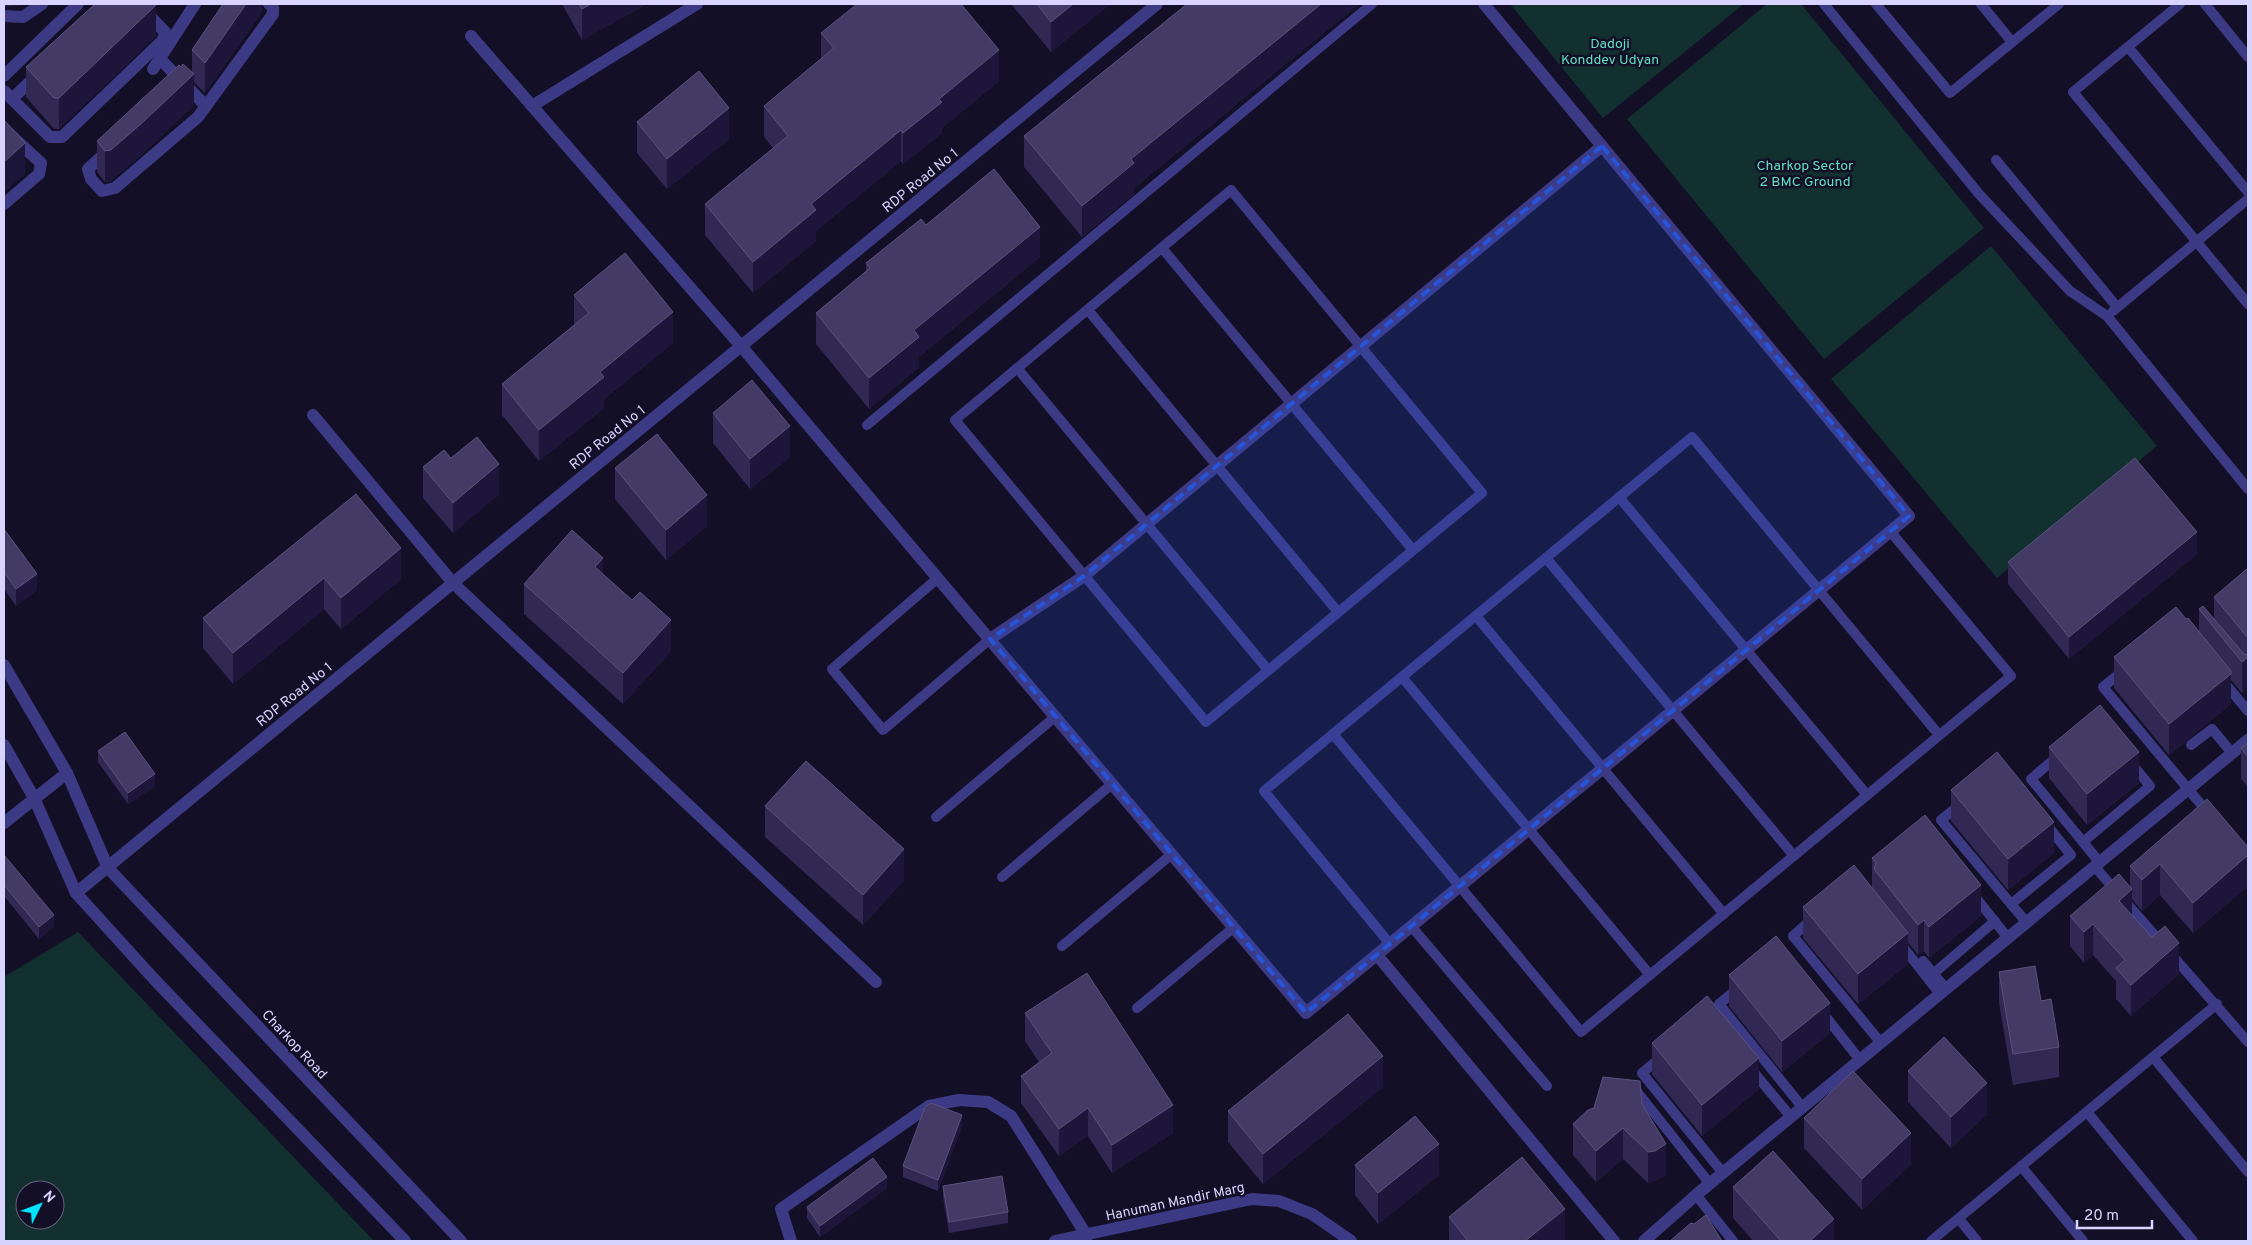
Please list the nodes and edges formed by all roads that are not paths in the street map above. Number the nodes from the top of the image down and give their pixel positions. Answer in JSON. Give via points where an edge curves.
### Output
{"nodes":[{"id":1,"x":42,"y":4,"type":"edge"},
{"id":2,"x":78,"y":4,"type":"edge"},
{"id":3,"x":138,"y":4,"type":"edge"},
{"id":4,"x":195,"y":4,"type":"edge"},
{"id":5,"x":269,"y":4,"type":"edge"},
{"id":6,"x":697,"y":4,"type":"edge"},
{"id":7,"x":1157,"y":4,"type":"edge"},
{"id":8,"x":1372,"y":4,"type":"edge"},
{"id":9,"x":1484,"y":4,"type":"edge"},
{"id":10,"x":1824,"y":4,"type":"edge"},
{"id":11,"x":1876,"y":4,"type":"edge"},
{"id":12,"x":1981,"y":4,"type":"edge"},
{"id":13,"x":2059,"y":4,"type":"edge"},
{"id":14,"x":2180,"y":4,"type":"edge"},
{"id":15,"x":2204,"y":4,"type":"edge"},
{"id":16,"x":4,"y":16,"type":"edge"},
{"id":17,"x":470,"y":36,"type":"dead end"},
{"id":18,"x":2012,"y":42,"type":"junction"},
{"id":19,"x":2128,"y":47,"type":"junction"},
{"id":20,"x":2248,"y":57,"type":"edge"},
{"id":21,"x":46,"y":67,"type":"edge"},
{"id":22,"x":192,"y":67,"type":"edge"},
{"id":23,"x":4,"y":76,"type":"edge"},
{"id":24,"x":178,"y":86,"type":"junction"},
{"id":25,"x":8,"y":95,"type":"edge"},
{"id":26,"x":206,"y":106,"type":"junction"},
{"id":27,"x":532,"y":106,"type":"junction"},
{"id":28,"x":4,"y":129,"type":"edge"},
{"id":29,"x":117,"y":142,"type":"edge"},
{"id":30,"x":1602,"y":146,"type":"junction"},
{"id":31,"x":1996,"y":160,"type":"dead end"},
{"id":32,"x":2248,"y":192,"type":"edge"},
{"id":33,"x":2248,"y":199,"type":"edge"},
{"id":34,"x":4,"y":204,"type":"edge"},
{"id":35,"x":2197,"y":242,"type":"junction"},
{"id":36,"x":1162,"y":248,"type":"junction"},
{"id":37,"x":2248,"y":304,"type":"edge"},
{"id":38,"x":2117,"y":307,"type":"junction"},
{"id":39,"x":1088,"y":310,"type":"junction"},
{"id":40,"x":2107,"y":316,"type":"junction"},
{"id":41,"x":741,"y":346,"type":"junction"},
{"id":42,"x":1361,"y":347,"type":"junction"},
{"id":43,"x":1018,"y":368,"type":"junction"},
{"id":44,"x":1291,"y":404,"type":"junction"},
{"id":45,"x":313,"y":415,"type":"dead end"},
{"id":46,"x":867,"y":425,"type":"dead end"},
{"id":47,"x":1217,"y":466,"type":"junction"},
{"id":48,"x":2248,"y":489,"type":"edge"},
{"id":49,"x":1619,"y":497,"type":"junction"},
{"id":50,"x":1147,"y":524,"type":"junction"},
{"id":51,"x":1890,"y":530,"type":"junction"},
{"id":52,"x":1412,"y":550,"type":"junction"},
{"id":53,"x":1546,"y":558,"type":"junction"},
{"id":54,"x":1084,"y":576,"type":"junction"},
{"id":55,"x":938,"y":578,"type":"junction"},
{"id":56,"x":453,"y":583,"type":"junction"},
{"id":57,"x":1819,"y":590,"type":"junction"},
{"id":58,"x":1338,"y":612,"type":"junction"},
{"id":59,"x":1476,"y":616,"type":"junction"},
{"id":60,"x":990,"y":639,"type":"junction"},
{"id":61,"x":1746,"y":650,"type":"junction"},
{"id":62,"x":2133,"y":662,"type":"edge"},
{"id":63,"x":4,"y":665,"type":"edge"},
{"id":64,"x":1268,"y":670,"type":"junction"},
{"id":65,"x":2219,"y":676,"type":"edge"},
{"id":66,"x":1402,"y":677,"type":"junction"},
{"id":67,"x":1672,"y":710,"type":"junction"},
{"id":68,"x":2248,"y":711,"type":"edge"},
{"id":69,"x":1056,"y":716,"type":"junction"},
{"id":70,"x":1334,"y":734,"type":"junction"},
{"id":71,"x":1939,"y":735,"type":"junction"},
{"id":72,"x":2248,"y":740,"type":"edge"},
{"id":73,"x":4,"y":745,"type":"edge"},
{"id":74,"x":2191,"y":745,"type":"dead end"},
{"id":75,"x":2068,"y":748,"type":"edge"},
{"id":76,"x":2232,"y":753,"type":"junction"},
{"id":77,"x":2127,"y":758,"type":"edge"},
{"id":78,"x":1603,"y":768,"type":"junction"},
{"id":79,"x":68,"y":773,"type":"junction"},
{"id":80,"x":1112,"y":784,"type":"junction"},
{"id":81,"x":2188,"y":790,"type":"junction"},
{"id":82,"x":1867,"y":795,"type":"junction"},
{"id":83,"x":1972,"y":795,"type":"edge"},
{"id":84,"x":34,"y":798,"type":"junction"},
{"id":85,"x":2037,"y":812,"type":"edge"},
{"id":86,"x":936,"y":817,"type":"dead end"},
{"id":87,"x":4,"y":823,"type":"edge"},
{"id":88,"x":2218,"y":825,"type":"edge"},
{"id":89,"x":1529,"y":829,"type":"junction"},
{"id":90,"x":2083,"y":842,"type":"junction"},
{"id":91,"x":1172,"y":854,"type":"junction"},
{"id":92,"x":1794,"y":856,"type":"junction"},
{"id":93,"x":2097,"y":865,"type":"junction"},
{"id":94,"x":108,"y":868,"type":"junction"},
{"id":95,"x":1002,"y":877,"type":"dead end"},
{"id":96,"x":1966,"y":885,"type":"edge"},
{"id":97,"x":1460,"y":886,"type":"junction"},
{"id":98,"x":76,"y":893,"type":"junction"},
{"id":99,"x":2011,"y":904,"type":"junction"},
{"id":100,"x":1820,"y":913,"type":"edge"},
{"id":101,"x":1724,"y":914,"type":"junction"},
{"id":102,"x":1994,"y":921,"type":"junction"},
{"id":103,"x":2027,"y":923,"type":"junction"},
{"id":104,"x":1411,"y":926,"type":"junction"},
{"id":105,"x":1233,"y":928,"type":"junction"},
{"id":106,"x":2008,"y":938,"type":"junction"},
{"id":107,"x":1390,"y":944,"type":"junction"},
{"id":108,"x":1062,"y":946,"type":"dead end"},
{"id":109,"x":1377,"y":955,"type":"junction"},
{"id":110,"x":1933,"y":974,"type":"junction"},
{"id":111,"x":1650,"y":975,"type":"junction"},
{"id":112,"x":1748,"y":980,"type":"edge"},
{"id":113,"x":876,"y":982,"type":"dead end"},
{"id":114,"x":1943,"y":992,"type":"junction"},
{"id":115,"x":1814,"y":1003,"type":"edge"},
{"id":116,"x":2217,"y":1004,"type":"junction"},
{"id":117,"x":1137,"y":1008,"type":"dead end"},
{"id":118,"x":2248,"y":1042,"type":"edge"},
{"id":119,"x":1880,"y":1044,"type":"junction"},
{"id":120,"x":1671,"y":1048,"type":"edge"},
{"id":121,"x":2153,"y":1057,"type":"junction"},
{"id":122,"x":1860,"y":1060,"type":"junction"},
{"id":123,"x":1745,"y":1062,"type":"edge"},
{"id":124,"x":1547,"y":1086,"type":"dead end"},
{"id":125,"x":1632,"y":1086,"type":"edge"},
{"id":126,"x":1803,"y":1108,"type":"junction"},
{"id":127,"x":2086,"y":1112,"type":"junction"},
{"id":128,"x":1791,"y":1117,"type":"junction"},
{"id":129,"x":2021,"y":1166,"type":"junction"},
{"id":130,"x":2248,"y":1172,"type":"edge"},
{"id":131,"x":1723,"y":1174,"type":"junction"},
{"id":132,"x":1710,"y":1184,"type":"junction"},
{"id":133,"x":1696,"y":1196,"type":"junction"},
{"id":134,"x":1959,"y":1218,"type":"junction"},
{"id":135,"x":1087,"y":1236,"type":"junction"},
{"id":136,"x":1061,"y":1240,"type":"edge"},
{"id":137,"x":405,"y":1241,"type":"edge"},
{"id":138,"x":461,"y":1241,"type":"edge"},
{"id":139,"x":791,"y":1241,"type":"edge"},
{"id":140,"x":1351,"y":1241,"type":"edge"},
{"id":141,"x":1614,"y":1241,"type":"edge"},
{"id":142,"x":1644,"y":1241,"type":"edge"},
{"id":143,"x":1733,"y":1241,"type":"edge"},
{"id":144,"x":1931,"y":1241,"type":"edge"},
{"id":145,"x":1977,"y":1241,"type":"edge"},
{"id":146,"x":2084,"y":1241,"type":"edge"},
{"id":147,"x":2193,"y":1241,"type":"edge"}],
"edges":[{"from":1,"to":16,"type":"street","via":[[23,17]]},
{"from":2,"to":23,"type":"street"},
{"from":3,"to":25,"type":"street","via":[[165,32],[163,40],[62,137],[50,137]]},
{"from":4,"to":24,"type":"street","via":[[156,64]]},
{"from":5,"to":26,"type":"street","via":[[273,6],[273,14]]},
{"from":6,"to":27,"type":"street"},
{"from":7,"to":41,"type":"street","name":"RDP Road No 1"},
{"from":8,"to":46,"type":"lane"},
{"from":9,"to":30,"type":"street"},
{"from":10,"to":40,"type":"lane","via":[[1979,194],[2070,291]]},
{"from":11,"to":18,"type":"lane","via":[[1950,93]]},
{"from":12,"to":18,"type":"lane"},
{"from":13,"to":18,"type":"lane"},
{"from":14,"to":19,"type":"lane"},
{"from":15,"to":20,"type":"lane"},
{"from":17,"to":27,"type":"street"},
{"from":19,"to":32,"type":"lane"},
{"from":19,"to":35,"type":"lane","via":[[2073,92]]},
{"from":21,"to":25,"type":"street"},
{"from":22,"to":24,"type":"street"},
{"from":24,"to":26,"type":"street"},
{"from":26,"to":29,"type":"street","via":[[198,117],[115,188],[102,191],[91,179],[88,169]]},
{"from":27,"to":41,"type":"street"},
{"from":28,"to":34,"type":"street","via":[[41,163],[39,174]]},
{"from":30,"to":42,"type":"street"},
{"from":30,"to":51,"type":"street","via":[[1909,516]]},
{"from":31,"to":38,"type":"lane"},
{"from":33,"to":35,"type":"lane"},
{"from":35,"to":37,"type":"lane"},
{"from":35,"to":38,"type":"lane"},
{"from":36,"to":39,"type":"lane"},
{"from":36,"to":42,"type":"lane","via":[[1231,190]]},
{"from":36,"to":44,"type":"lane"},
{"from":38,"to":40,"type":"lane"},
{"from":39,"to":43,"type":"lane"},
{"from":39,"to":47,"type":"lane"},
{"from":40,"to":48,"type":"lane"},
{"from":41,"to":55,"type":"street"},
{"from":41,"to":56,"type":"street","name":"RDP Road No 1"},
{"from":42,"to":44,"type":"street"},
{"from":42,"to":52,"type":"lane","via":[[1482,493]]},
{"from":43,"to":50,"type":"lane"},
{"from":43,"to":54,"type":"lane","via":[[955,420]]},
{"from":44,"to":47,"type":"street"},
{"from":44,"to":52,"type":"lane"},
{"from":45,"to":56,"type":"street"},
{"from":47,"to":50,"type":"street"},
{"from":47,"to":58,"type":"lane"},
{"from":49,"to":53,"type":"lane"},
{"from":49,"to":57,"type":"lane","via":[[1692,437]]},
{"from":49,"to":61,"type":"lane"},
{"from":50,"to":54,"type":"street"},
{"from":50,"to":64,"type":"lane"},
{"from":51,"to":57,"type":"street"},
{"from":51,"to":71,"type":"lane","via":[[2011,676]]},
{"from":52,"to":58,"type":"lane"},
{"from":53,"to":59,"type":"lane"},
{"from":53,"to":67,"type":"lane"},
{"from":54,"to":60,"type":"street"},
{"from":54,"to":64,"type":"lane","via":[[1206,722]]},
{"from":55,"to":60,"type":"street"},
{"from":55,"to":60,"type":"lane","via":[[832,669],[883,730]]},
{"from":56,"to":94,"type":"street","name":"RDP Road No 1"},
{"from":56,"to":113,"type":"street"},
{"from":57,"to":61,"type":"street"},
{"from":57,"to":71,"type":"lane"},
{"from":58,"to":64,"type":"lane"},
{"from":59,"to":66,"type":"lane"},
{"from":59,"to":78,"type":"lane"},
{"from":60,"to":69,"type":"street"},
{"from":61,"to":67,"type":"street"},
{"from":61,"to":82,"type":"lane"},
{"from":62,"to":81,"type":"lane","via":[[2103,687]]},
{"from":63,"to":79,"type":"street"},
{"from":65,"to":68,"type":"lane"},
{"from":66,"to":70,"type":"lane"},
{"from":66,"to":89,"type":"lane"},
{"from":67,"to":78,"type":"street"},
{"from":67,"to":92,"type":"lane"},
{"from":69,"to":80,"type":"street"},
{"from":69,"to":86,"type":"lane"},
{"from":70,"to":97,"type":"lane"},
{"from":70,"to":107,"type":"lane","via":[[1264,792]]},
{"from":71,"to":82,"type":"lane"},
{"from":72,"to":76,"type":"street"},
{"from":73,"to":84,"type":"street"},
{"from":74,"to":76,"type":"lane","via":[[2212,729]]},
{"from":75,"to":90,"type":"lane","via":[[2031,779]]},
{"from":76,"to":81,"type":"street"},
{"from":77,"to":90,"type":"lane","via":[[2150,786]]},
{"from":78,"to":89,"type":"street"},
{"from":78,"to":101,"type":"lane"},
{"from":79,"to":84,"type":"street"},
{"from":79,"to":94,"type":"street"},
{"from":80,"to":91,"type":"street"},
{"from":80,"to":95,"type":"lane"},
{"from":81,"to":88,"type":"lane"},
{"from":81,"to":93,"type":"street"},
{"from":82,"to":92,"type":"lane"},
{"from":83,"to":99,"type":"lane","via":[[1941,820]]},
{"from":84,"to":87,"type":"street"},
{"from":84,"to":98,"type":"street"},
{"from":85,"to":99,"type":"lane","via":[[2071,855]]},
{"from":89,"to":97,"type":"street"},
{"from":89,"to":111,"type":"lane"},
{"from":90,"to":93,"type":"lane"},
{"from":91,"to":105,"type":"street"},
{"from":91,"to":108,"type":"lane"},
{"from":92,"to":101,"type":"lane"},
{"from":93,"to":103,"type":"street"},
{"from":93,"to":116,"type":"lane"},
{"from":94,"to":98,"type":"street","name":"RDP Road No 1"},
{"from":94,"to":138,"type":"street","name":"Charkop Road"},
{"from":96,"to":102,"type":"lane"},
{"from":97,"to":104,"type":"street"},
{"from":97,"to":111,"type":"lane","via":[[1581,1032]]},
{"from":98,"to":137,"type":"street"},
{"from":99,"to":103,"type":"lane"},
{"from":100,"to":119,"type":"lane","via":[[1793,936]]},
{"from":101,"to":111,"type":"lane"},
{"from":102,"to":106,"type":"lane"},
{"from":102,"to":110,"type":"lane"},
{"from":103,"to":106,"type":"street"},
{"from":104,"to":107,"type":"street"},
{"from":104,"to":124,"type":"lane"},
{"from":105,"to":109,"type":"street","via":[[1306,1013]]},
{"from":105,"to":117,"type":"lane"},
{"from":106,"to":114,"type":"street"},
{"from":107,"to":109,"type":"street"},
{"from":109,"to":141,"type":"street"},
{"from":110,"to":114,"type":"lane"},
{"from":110,"to":114,"type":"lane","via":[[1894,931]]},
{"from":112,"to":126,"type":"lane","via":[[1719,1004]]},
{"from":114,"to":119,"type":"street"},
{"from":115,"to":122,"type":"lane"},
{"from":116,"to":118,"type":"lane"},
{"from":116,"to":121,"type":"lane"},
{"from":119,"to":122,"type":"street"},
{"from":120,"to":131,"type":"lane","via":[[1642,1073]]},
{"from":121,"to":127,"type":"lane"},
{"from":121,"to":130,"type":"lane"},
{"from":122,"to":126,"type":"street"},
{"from":123,"to":128,"type":"lane"},
{"from":125,"to":132,"type":"lane"},
{"from":126,"to":128,"type":"street"},
{"from":127,"to":129,"type":"lane"},
{"from":127,"to":147,"type":"lane"},
{"from":128,"to":131,"type":"street"},
{"from":129,"to":134,"type":"lane"},
{"from":129,"to":146,"type":"lane"},
{"from":131,"to":132,"type":"street"},
{"from":132,"to":133,"type":"street"},
{"from":133,"to":142,"type":"street"},
{"from":133,"to":143,"type":"lane","via":[[1714,1224]]},
{"from":134,"to":144,"type":"lane"},
{"from":134,"to":145,"type":"lane"},
{"from":135,"to":136,"type":"street","name":"Hanuman Mandir Marg"},
{"from":135,"to":139,"type":"street","via":[[1011,1116],[988,1102],[958,1100],[929,1106],[781,1209]]},
{"from":135,"to":140,"type":"street","name":"Hanuman Mandir Marg","via":[[1252,1199],[1279,1201],[1312,1214]]}]}
